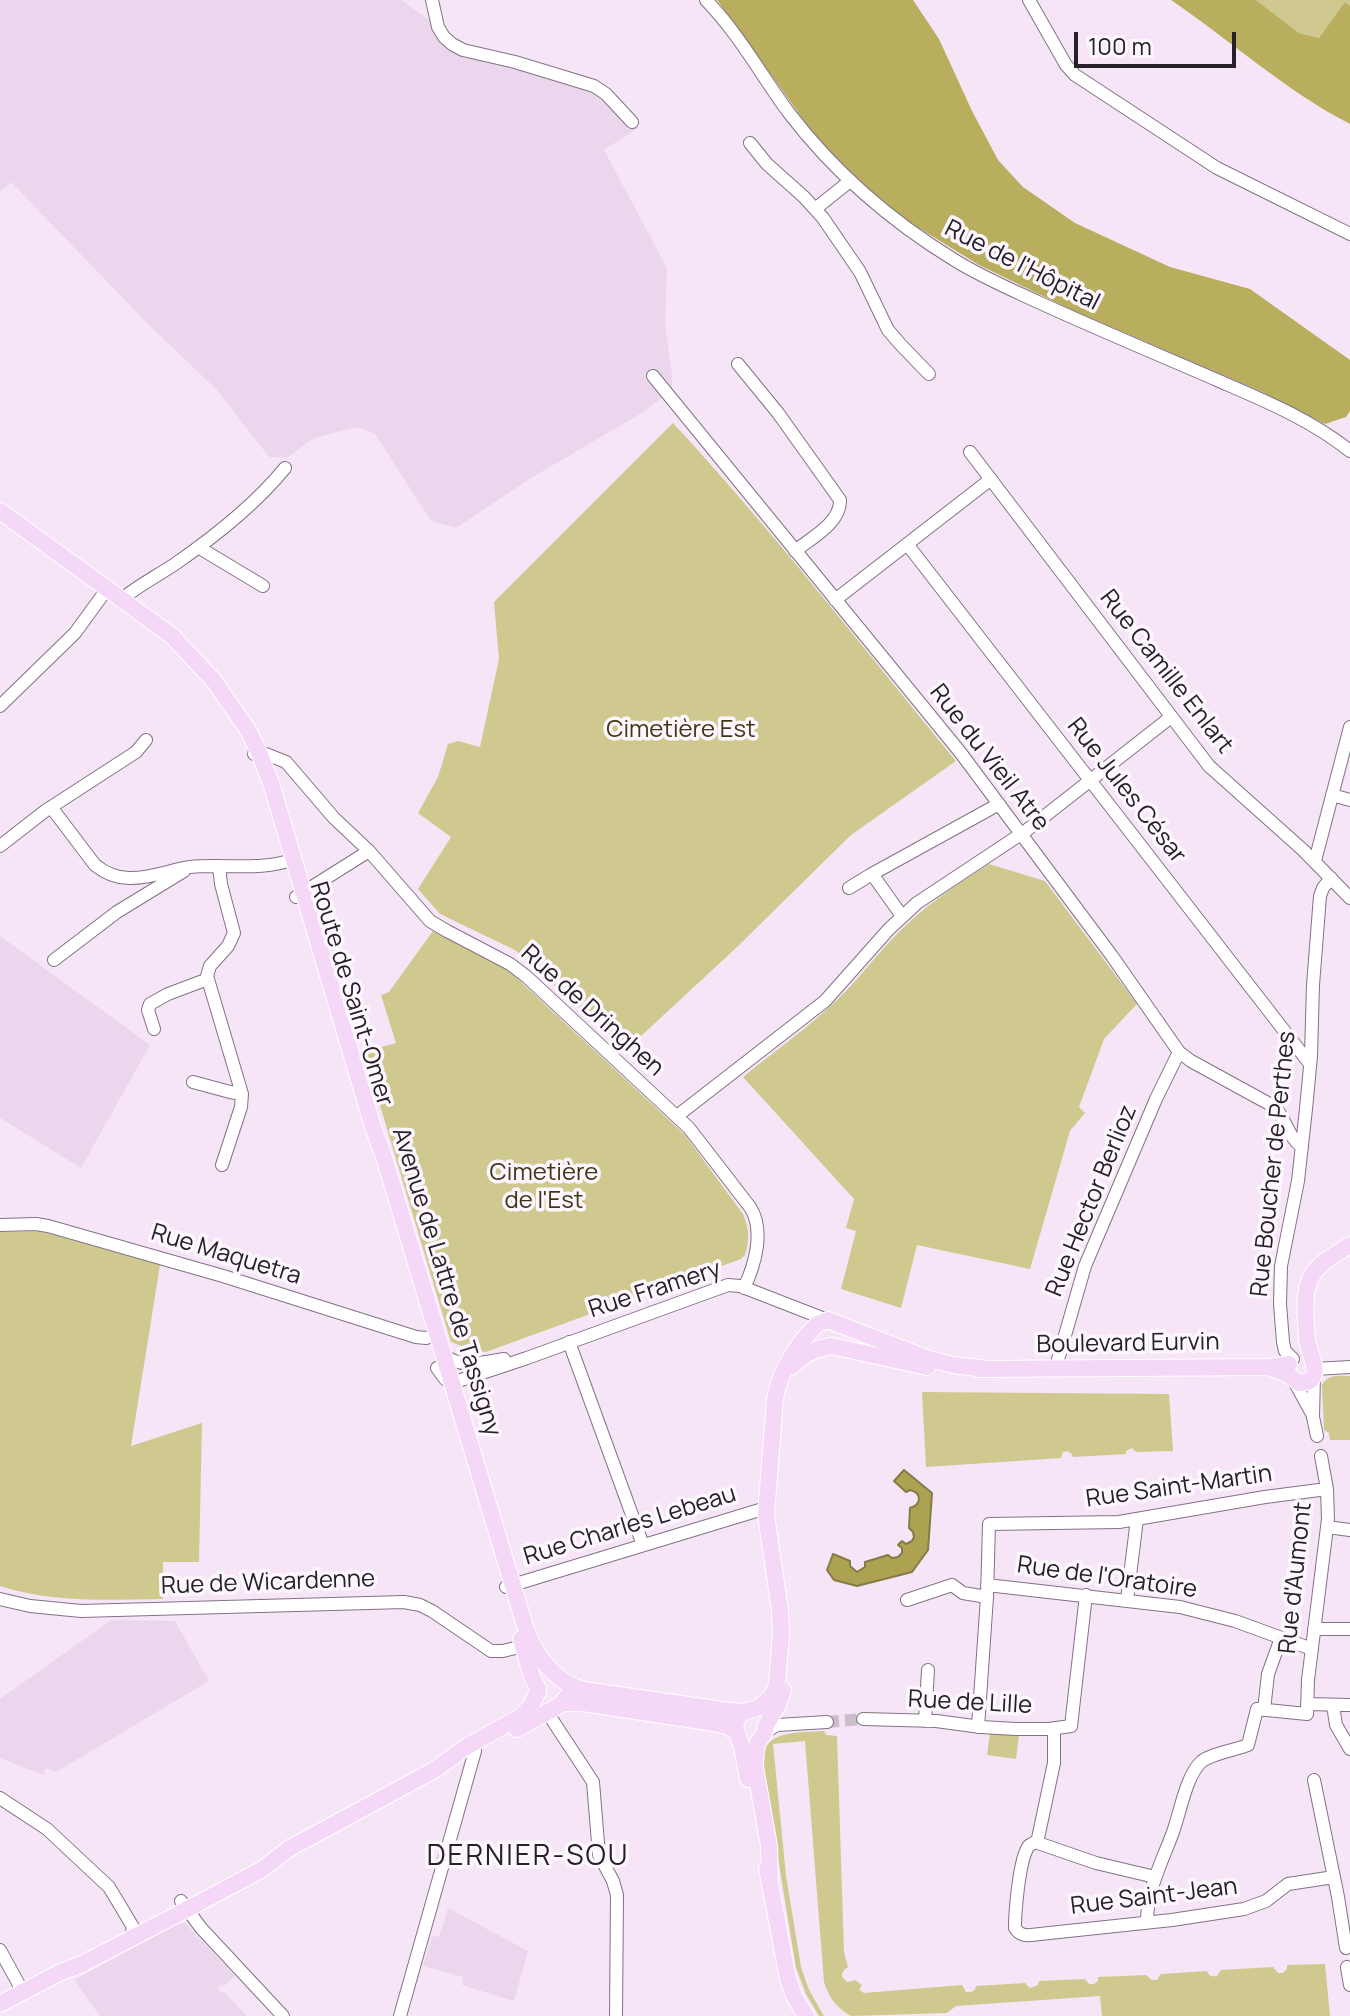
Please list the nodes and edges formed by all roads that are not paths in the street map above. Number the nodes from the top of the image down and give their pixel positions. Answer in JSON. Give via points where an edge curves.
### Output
{"nodes":[{"id":1,"x":432,"y":0,"type":"edge"},
{"id":2,"x":706,"y":0,"type":"edge"},
{"id":3,"x":1029,"y":0,"type":"edge"},
{"id":4,"x":632,"y":122,"type":"dead end"},
{"id":5,"x":750,"y":143,"type":"dead end"},
{"id":6,"x":850,"y":181,"type":"junction"},
{"id":7,"x":815,"y":209,"type":"junction"},
{"id":8,"x":1350,"y":234,"type":"edge"},
{"id":9,"x":738,"y":364,"type":"dead end"},
{"id":10,"x":929,"y":374,"type":"dead end"},
{"id":11,"x":653,"y":376,"type":"dead end"},
{"id":12,"x":1350,"y":451,"type":"edge"},
{"id":13,"x":970,"y":452,"type":"dead end"},
{"id":14,"x":285,"y":468,"type":"dead end"},
{"id":15,"x":991,"y":479,"type":"junction"},
{"id":16,"x":0,"y":511,"type":"edge"},
{"id":17,"x":907,"y":544,"type":"junction"},
{"id":18,"x":198,"y":547,"type":"junction"},
{"id":19,"x":795,"y":551,"type":"junction"},
{"id":20,"x":263,"y":586,"type":"dead end"},
{"id":21,"x":107,"y":589,"type":"junction"},
{"id":22,"x":122,"y":599,"type":"junction"},
{"id":23,"x":835,"y":600,"type":"junction"},
{"id":24,"x":0,"y":706,"type":"edge"},
{"id":25,"x":1171,"y":717,"type":"junction"},
{"id":26,"x":1350,"y":727,"type":"edge"},
{"id":27,"x":146,"y":740,"type":"dead end"},
{"id":28,"x":262,"y":754,"type":"junction"},
{"id":29,"x":1091,"y":781,"type":"junction"},
{"id":30,"x":1332,"y":795,"type":"junction"},
{"id":31,"x":1350,"y":800,"type":"edge"},
{"id":32,"x":999,"y":804,"type":"junction"},
{"id":33,"x":51,"y":807,"type":"junction"},
{"id":34,"x":1021,"y":835,"type":"junction"},
{"id":35,"x":0,"y":846,"type":"edge"},
{"id":36,"x":369,"y":851,"type":"junction"},
{"id":37,"x":290,"y":861,"type":"junction"},
{"id":38,"x":1315,"y":861,"type":"junction"},
{"id":39,"x":219,"y":866,"type":"junction"},
{"id":40,"x":190,"y":867,"type":"junction"},
{"id":41,"x":872,"y":874,"type":"junction"},
{"id":42,"x":1331,"y":878,"type":"junction"},
{"id":43,"x":849,"y":888,"type":"dead end"},
{"id":44,"x":300,"y":894,"type":"junction"},
{"id":45,"x":1350,"y":898,"type":"edge"},
{"id":46,"x":902,"y":916,"type":"junction"},
{"id":47,"x":54,"y":960,"type":"dead end"},
{"id":48,"x":208,"y":979,"type":"junction"},
{"id":49,"x":154,"y":1029,"type":"dead end"},
{"id":50,"x":1179,"y":1052,"type":"junction"},
{"id":51,"x":1310,"y":1064,"type":"junction"},
{"id":52,"x":193,"y":1082,"type":"dead end"},
{"id":53,"x":242,"y":1094,"type":"junction"},
{"id":54,"x":677,"y":1116,"type":"junction"},
{"id":55,"x":1302,"y":1147,"type":"junction"},
{"id":56,"x":222,"y":1165,"type":"dead end"},
{"id":57,"x":0,"y":1225,"type":"edge"},
{"id":58,"x":1350,"y":1245,"type":"edge"},
{"id":59,"x":744,"y":1288,"type":"junction"},
{"id":60,"x":823,"y":1326,"type":"junction"},
{"id":61,"x":433,"y":1336,"type":"junction"},
{"id":62,"x":569,"y":1342,"type":"junction"},
{"id":63,"x":827,"y":1347,"type":"junction"},
{"id":64,"x":527,"y":1358,"type":"junction"},
{"id":65,"x":440,"y":1361,"type":"junction"},
{"id":66,"x":1301,"y":1367,"type":"junction"},
{"id":67,"x":1350,"y":1367,"type":"edge"},
{"id":68,"x":987,"y":1369,"type":"junction"},
{"id":69,"x":1055,"y":1370,"type":"junction"},
{"id":70,"x":784,"y":1374,"type":"junction"},
{"id":71,"x":448,"y":1388,"type":"junction"},
{"id":72,"x":1313,"y":1417,"type":"junction"},
{"id":73,"x":1317,"y":1436,"type":"dead end"},
{"id":74,"x":1321,"y":1456,"type":"dead end"},
{"id":75,"x":1327,"y":1489,"type":"junction"},
{"id":76,"x":766,"y":1508,"type":"junction"},
{"id":77,"x":1137,"y":1519,"type":"junction"},
{"id":78,"x":1327,"y":1527,"type":"junction"},
{"id":79,"x":1350,"y":1530,"type":"edge"},
{"id":80,"x":643,"y":1545,"type":"junction"},
{"id":81,"x":772,"y":1558,"type":"junction"},
{"id":82,"x":509,"y":1586,"type":"junction"},
{"id":83,"x":987,"y":1591,"type":"junction"},
{"id":84,"x":1086,"y":1595,"type":"junction"},
{"id":85,"x":0,"y":1599,"type":"edge"},
{"id":86,"x":907,"y":1600,"type":"dead end"},
{"id":87,"x":1127,"y":1600,"type":"junction"},
{"id":88,"x":1318,"y":1629,"type":"junction"},
{"id":89,"x":1350,"y":1629,"type":"edge"},
{"id":90,"x":1280,"y":1639,"type":"junction"},
{"id":91,"x":523,"y":1646,"type":"junction"},
{"id":92,"x":1312,"y":1649,"type":"junction"},
{"id":93,"x":928,"y":1670,"type":"dead end"},
{"id":94,"x":562,"y":1680,"type":"junction"},
{"id":95,"x":538,"y":1690,"type":"junction"},
{"id":96,"x":1307,"y":1704,"type":"junction"},
{"id":97,"x":1343,"y":1705,"type":"edge"},
{"id":98,"x":556,"y":1707,"type":"junction"},
{"id":99,"x":1264,"y":1710,"type":"junction"},
{"id":100,"x":748,"y":1711,"type":"junction"},
{"id":101,"x":864,"y":1719,"type":"tunnel mouth"},
{"id":102,"x":925,"y":1721,"type":"junction"},
{"id":103,"x":827,"y":1722,"type":"tunnel mouth"},
{"id":104,"x":978,"y":1727,"type":"junction"},
{"id":105,"x":1054,"y":1728,"type":"junction"},
{"id":106,"x":763,"y":1732,"type":"junction"},
{"id":107,"x":737,"y":1734,"type":"junction"},
{"id":108,"x":1346,"y":1743,"type":"edge"},
{"id":109,"x":475,"y":1751,"type":"junction"},
{"id":110,"x":436,"y":1769,"type":"junction"},
{"id":111,"x":1314,"y":1780,"type":"dead end"},
{"id":112,"x":0,"y":1798,"type":"edge"},
{"id":113,"x":1034,"y":1843,"type":"junction"},
{"id":114,"x":770,"y":1876,"type":"junction"},
{"id":115,"x":1155,"y":1877,"type":"junction"},
{"id":116,"x":1334,"y":1877,"type":"junction"},
{"id":117,"x":184,"y":1905,"type":"junction"},
{"id":118,"x":1147,"y":1922,"type":"junction"},
{"id":119,"x":132,"y":1932,"type":"junction"},
{"id":120,"x":1346,"y":1948,"type":"dead end"},
{"id":121,"x":0,"y":1950,"type":"edge"},
{"id":122,"x":1347,"y":1967,"type":"dead end"},
{"id":123,"x":1350,"y":1985,"type":"edge"},
{"id":124,"x":23,"y":1992,"type":"junction"},
{"id":125,"x":0,"y":2004,"type":"edge"},
{"id":126,"x":804,"y":2015,"type":"edge"},
{"id":127,"x":283,"y":2016,"type":"edge"},
{"id":128,"x":400,"y":2016,"type":"edge"},
{"id":129,"x":616,"y":2016,"type":"edge"}],
"edges":[{"from":1,"to":4,"type":"street","via":[[441,32],[458,48],[594,86]]},
{"from":2,"to":6,"type":"street","name":"Rue de l'Hôpital","via":[[802,130]]},
{"from":3,"to":8,"type":"street","via":[[1075,75],[1217,168]]},
{"from":5,"to":7,"type":"street"},
{"from":6,"to":7,"type":"street"},
{"from":6,"to":12,"type":"street","name":"Rue de l'Hôpital","via":[[912,233],[974,272],[1281,408]]},
{"from":7,"to":10,"type":"street","via":[[860,272],[888,330]]},
{"from":9,"to":19,"type":"street","via":[[840,500],[834,519]]},
{"from":11,"to":19,"type":"street","name":"Rue du Vieil Atre"},
{"from":13,"to":15,"type":"street","name":"Rue Camille Enlart"},
{"from":14,"to":18,"type":"street"},
{"from":15,"to":17,"type":"street"},
{"from":15,"to":25,"type":"street","name":"Rue Camille Enlart"},
{"from":16,"to":21,"type":"main road","name":"Route de Saint-Omer"},
{"from":17,"to":23,"type":"street"},
{"from":17,"to":29,"type":"street","name":"Rue Jules César"},
{"from":18,"to":20,"type":"street"},
{"from":18,"to":22,"type":"street"},
{"from":19,"to":23,"type":"street","name":"Rue du Vieil Atre"},
{"from":21,"to":22,"type":"main road","name":"Route de Saint-Omer"},
{"from":21,"to":24,"type":"street","via":[[75,633]]},
{"from":22,"to":28,"type":"main road","name":"Route de Saint-Omer","via":[[179,642],[214,681]]},
{"from":23,"to":32,"type":"street","name":"Rue du Vieil Atre"},
{"from":25,"to":29,"type":"street"},
{"from":25,"to":38,"type":"street","name":"Rue Camille Enlart","via":[[1213,771]]},
{"from":26,"to":30,"type":"street"},
{"from":27,"to":33,"type":"street","via":[[136,752]]},
{"from":28,"to":36,"type":"street","name":"Rue de Dringhen","via":[[286,762]]},
{"from":28,"to":37,"type":"main road","name":"Route de Saint-Omer"},
{"from":29,"to":34,"type":"street"},
{"from":29,"to":51,"type":"street","name":"Rue Jules César"},
{"from":30,"to":31,"type":"street"},
{"from":30,"to":38,"type":"street"},
{"from":32,"to":34,"type":"street","name":"Rue du Vieil Atre"},
{"from":32,"to":41,"type":"street"},
{"from":33,"to":35,"type":"street"},
{"from":33,"to":40,"type":"street","via":[[87,857],[109,874],[133,878]]},
{"from":34,"to":46,"type":"street"},
{"from":34,"to":50,"type":"street","name":"Rue du Vieil Atre"},
{"from":36,"to":44,"type":"street"},
{"from":36,"to":54,"type":"street","name":"Rue de Dringhen","via":[[430,921],[527,977]]},
{"from":37,"to":39,"type":"street"},
{"from":37,"to":44,"type":"main road","name":"Route de Saint-Omer"},
{"from":38,"to":42,"type":"street","name":"Rue Camille Enlart"},
{"from":39,"to":40,"type":"street"},
{"from":39,"to":48,"type":"street","via":[[234,933],[208,970]]},
{"from":40,"to":47,"type":"street","via":[[117,912]]},
{"from":41,"to":43,"type":"street"},
{"from":41,"to":46,"type":"street"},
{"from":42,"to":45,"type":"street","name":"Rue Camille Enlart"},
{"from":42,"to":51,"type":"street","name":"Rue Boucher de Perthes","via":[[1320,901]]},
{"from":44,"to":61,"type":"main road","name":"Route de Saint-Omer"},
{"from":46,"to":54,"type":"street","via":[[819,1006]]},
{"from":48,"to":49,"type":"street","via":[[150,1004]]},
{"from":48,"to":53,"type":"street"},
{"from":50,"to":55,"type":"street","name":"Rue du Vieil Atre","via":[[1275,1107]]},
{"from":50,"to":69,"type":"street","name":"Rue Hector Berlioz","via":[[1087,1259]]},
{"from":51,"to":55,"type":"street","name":"Rue Boucher de Perthes"},
{"from":52,"to":53,"type":"street"},
{"from":53,"to":56,"type":"street"},
{"from":54,"to":59,"type":"street","name":"Rue de Dringhen","via":[[756,1217],[753,1264]]},
{"from":55,"to":66,"type":"street","name":"Rue Boucher de Perthes","via":[[1280,1286],[1283,1345]]},
{"from":57,"to":61,"type":"street","name":"Rue Maquetra","via":[[48,1226],[416,1337]]},
{"from":58,"to":66,"type":"main road","via":[[1320,1265],[1309,1282]]},
{"from":59,"to":60,"type":"street","name":"Rue Framery"},
{"from":59,"to":62,"type":"street","name":"Rue Framery","via":[[728,1285]]},
{"from":60,"to":63,"type":"main road","via":[[814,1340]]},
{"from":60,"to":63,"type":"main road","via":[[839,1328],[837,1343]]},
{"from":60,"to":68,"type":"main road","name":"Boulevard Eurvin","via":[[929,1359]]},
{"from":60,"to":70,"type":"main road","via":[[801,1341]]},
{"from":61,"to":65,"type":"main road","name":"Avenue de Lattre de Tassigny"},
{"from":62,"to":64,"type":"street","name":"Rue Framery"},
{"from":62,"to":80,"type":"street"},
{"from":63,"to":68,"type":"main road","name":"Boulevard Eurvin","via":[[936,1368]]},
{"from":63,"to":70,"type":"main road","via":[[808,1353]]},
{"from":64,"to":65,"type":"street","name":"Rue Framery"},
{"from":64,"to":71,"type":"street","name":"Rue Framery"},
{"from":65,"to":71,"type":"main road","name":"Avenue de Lattre de Tassigny"},
{"from":66,"to":67,"type":"street"},
{"from":66,"to":69,"type":"main road","name":"Boulevard Eurvin"},
{"from":66,"to":72,"type":"street"},
{"from":66,"to":72,"type":"street"},
{"from":68,"to":69,"type":"main road","name":"Boulevard Eurvin"},
{"from":70,"to":76,"type":"main road","via":[[776,1393]]},
{"from":71,"to":82,"type":"main road","name":"Avenue de Lattre de Tassigny"},
{"from":72,"to":73,"type":"street"},
{"from":74,"to":75,"type":"street","name":"Rue d'Aumont"},
{"from":75,"to":77,"type":"street","name":"Rue Saint-Martin"},
{"from":75,"to":78,"type":"street","name":"Rue d'Aumont"},
{"from":76,"to":80,"type":"street","name":"Rue Charles Lebeau"},
{"from":76,"to":81,"type":"main road"},
{"from":77,"to":83,"type":"street","name":"Rue Saint-Martin","via":[[989,1524]]},
{"from":77,"to":87,"type":"street"},
{"from":78,"to":79,"type":"street"},
{"from":78,"to":88,"type":"street","name":"Rue d'Aumont"},
{"from":80,"to":82,"type":"street","name":"Rue Charles Lebeau"},
{"from":81,"to":100,"type":"main road","via":[[781,1622],[777,1684],[770,1699]]},
{"from":81,"to":106,"type":"main road","via":[[786,1603],[788,1638],[783,1694]]},
{"from":82,"to":91,"type":"main road","name":"Avenue de Lattre de Tassigny"},
{"from":82,"to":94,"type":"main road","name":"Avenue de Lattre de Tassigny","via":[[532,1645]]},
{"from":83,"to":84,"type":"street","name":"Rue de l'Oratoire"},
{"from":83,"to":86,"type":"street","name":"Rue de l'Oratoire","via":[[963,1593],[952,1585]]},
{"from":83,"to":104,"type":"street"},
{"from":84,"to":87,"type":"street","name":"Rue de l'Oratoire"},
{"from":84,"to":105,"type":"street","name":"Rue de Lille","via":[[1071,1726]]},
{"from":85,"to":91,"type":"street","name":"Rue de Wicardenne","via":[[81,1611],[400,1602],[432,1611],[491,1651]]},
{"from":87,"to":90,"type":"street","name":"Rue de l'Oratoire","via":[[1201,1612]]},
{"from":88,"to":89,"type":"street"},
{"from":88,"to":92,"type":"street","name":"Rue d'Aumont"},
{"from":90,"to":92,"type":"street","name":"Rue de l'Oratoire"},
{"from":90,"to":99,"type":"street"},
{"from":91,"to":95,"type":"main road","name":"Avenue de Lattre de Tassigny"},
{"from":92,"to":96,"type":"street","name":"Rue d'Aumont"},
{"from":93,"to":102,"type":"street"},
{"from":94,"to":95,"type":"main road","via":[[546,1677]]},
{"from":94,"to":98,"type":"main road","via":[[568,1695]]},
{"from":94,"to":100,"type":"main road","via":[[584,1690]]},
{"from":95,"to":98,"type":"main road","via":[[544,1704]]},
{"from":95,"to":110,"type":"main road","via":[[523,1715]]},
{"from":96,"to":97,"type":"street"},
{"from":96,"to":99,"type":"street","via":[[1307,1714]]},
{"from":97,"to":108,"type":"street","via":[[1336,1725]]},
{"from":98,"to":107,"type":"main road","via":[[583,1703],[708,1722]]},
{"from":98,"to":109,"type":"main road"},
{"from":98,"to":129,"type":"street","via":[[595,1786],[599,1855],[617,1895]]},
{"from":99,"to":115,"type":"street","via":[[1257,1709],[1248,1745],[1200,1763]]},
{"from":100,"to":106,"type":"main road","via":[[761,1715]]},
{"from":100,"to":107,"type":"main road","via":[[736,1720]]},
{"from":101,"to":102,"type":"street","name":"Rue de Lille"},
{"from":102,"to":104,"type":"street","name":"Rue de Lille"},
{"from":103,"to":106,"type":"street","via":[[777,1725]]},
{"from":104,"to":105,"type":"street","name":"Rue de Lille"},
{"from":105,"to":113,"type":"street","via":[[1054,1763]]},
{"from":106,"to":107,"type":"main road","via":[[748,1742]]},
{"from":106,"to":114,"type":"main road","via":[[755,1767]]},
{"from":107,"to":114,"type":"main road"},
{"from":109,"to":110,"type":"main road"},
{"from":109,"to":128,"type":"street"},
{"from":110,"to":117,"type":"main road","via":[[290,1848],[261,1870]]},
{"from":111,"to":116,"type":"street"},
{"from":112,"to":119,"type":"street","via":[[47,1829],[105,1883]]},
{"from":113,"to":115,"type":"street"},
{"from":113,"to":118,"type":"street","name":"Rue Saint-Jean","via":[[1026,1851],[1018,1892],[1017,1932]]},
{"from":114,"to":126,"type":"main road","via":[[788,1979]]},
{"from":115,"to":118,"type":"street"},
{"from":116,"to":118,"type":"street","name":"Rue Saint-Jean","via":[[1291,1883],[1250,1908]]},
{"from":116,"to":120,"type":"street"},
{"from":117,"to":119,"type":"main road"},
{"from":117,"to":127,"type":"street"},
{"from":119,"to":124,"type":"main road"},
{"from":121,"to":124,"type":"street"},
{"from":122,"to":123,"type":"street"},
{"from":124,"to":125,"type":"main road"}]}
